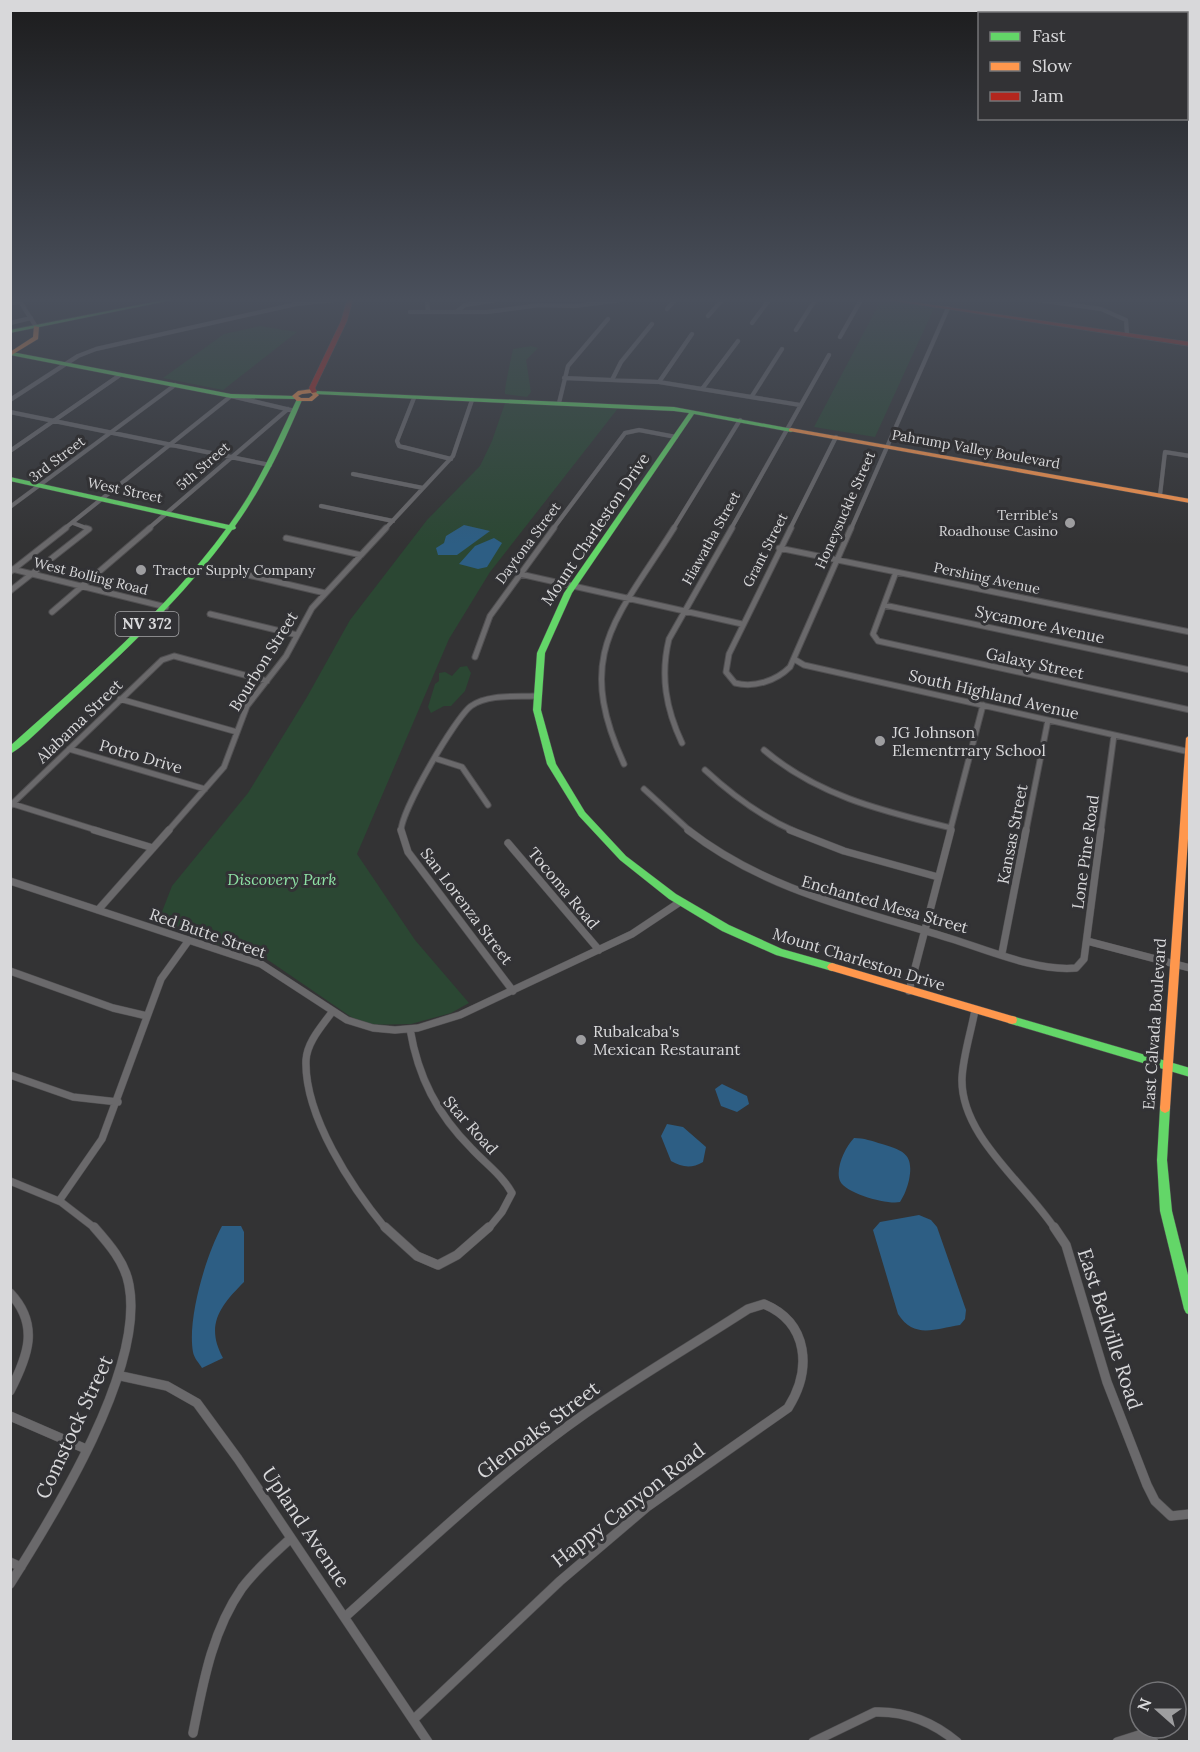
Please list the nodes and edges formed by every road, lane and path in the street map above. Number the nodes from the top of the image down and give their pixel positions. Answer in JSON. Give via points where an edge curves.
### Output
{"nodes":[{"id":1,"x":38,"y":382,"type":"edge"},
{"id":2,"x":110,"y":382,"type":"edge"},
{"id":3,"x":157,"y":382,"type":"edge"},
{"id":4,"x":313,"y":382,"type":"edge"},
{"id":5,"x":563,"y":382,"type":"edge"},
{"id":6,"x":653,"y":382,"type":"edge"},
{"id":7,"x":659,"y":382,"type":"joint"},
{"id":8,"x":707,"y":382,"type":"edge"},
{"id":9,"x":761,"y":382,"type":"edge"},
{"id":10,"x":814,"y":382,"type":"edge"},
{"id":11,"x":915,"y":382,"type":"edge"},
{"id":12,"x":175,"y":385,"type":"junction"},
{"id":13,"x":702,"y":389,"type":"junction"},
{"id":14,"x":306,"y":395,"type":"junction"},
{"id":15,"x":231,"y":396,"type":"junction"},
{"id":16,"x":752,"y":396,"type":"junction"},
{"id":17,"x":414,"y":398,"type":"junction"},
{"id":18,"x":10,"y":400,"type":"edge"},
{"id":19,"x":472,"y":400,"type":"junction"},
{"id":20,"x":559,"y":403,"type":"junction"},
{"id":21,"x":800,"y":405,"type":"junction"},
{"id":22,"x":291,"y":410,"type":"junction"},
{"id":23,"x":10,"y":412,"type":"edge"},
{"id":24,"x":693,"y":412,"type":"junction"},
{"id":25,"x":741,"y":420,"type":"junction"},
{"id":26,"x":54,"y":421,"type":"junction"},
{"id":27,"x":291,"y":424,"type":"junction"},
{"id":28,"x":786,"y":429,"type":"junction"},
{"id":29,"x":111,"y":432,"type":"junction"},
{"id":30,"x":676,"y":437,"type":"junction"},
{"id":31,"x":836,"y":438,"type":"junction"},
{"id":32,"x":170,"y":445,"type":"junction"},
{"id":33,"x":887,"y":447,"type":"junction"},
{"id":34,"x":10,"y":451,"type":"edge"},
{"id":35,"x":1190,"y":456,"type":"edge"},
{"id":36,"x":232,"y":458,"type":"junction"},
{"id":37,"x":451,"y":459,"type":"junction"},
{"id":38,"x":270,"y":465,"type":"junction"},
{"id":39,"x":353,"y":474,"type":"dead end"},
{"id":40,"x":10,"y":479,"type":"edge"},
{"id":41,"x":40,"y":485,"type":"junction"},
{"id":42,"x":423,"y":488,"type":"junction"},
{"id":43,"x":1160,"y":495,"type":"junction"},
{"id":44,"x":102,"y":499,"type":"junction"},
{"id":45,"x":1190,"y":501,"type":"edge"},
{"id":46,"x":321,"y":506,"type":"dead end"},
{"id":47,"x":10,"y":507,"type":"edge"},
{"id":48,"x":167,"y":513,"type":"junction"},
{"id":49,"x":393,"y":521,"type":"junction"},
{"id":50,"x":73,"y":523,"type":"junction"},
{"id":51,"x":233,"y":528,"type":"junction"},
{"id":52,"x":286,"y":538,"type":"dead end"},
{"id":53,"x":780,"y":548,"type":"junction"},
{"id":54,"x":361,"y":555,"type":"junction"},
{"id":55,"x":837,"y":560,"type":"junction"},
{"id":56,"x":12,"y":570,"type":"edge"},
{"id":57,"x":896,"y":572,"type":"junction"},
{"id":58,"x":32,"y":574,"type":"junction"},
{"id":59,"x":248,"y":574,"type":"dead end"},
{"id":60,"x":520,"y":574,"type":"junction"},
{"id":61,"x":82,"y":586,"type":"junction"},
{"id":62,"x":574,"y":586,"type":"junction"},
{"id":63,"x":10,"y":591,"type":"edge"},
{"id":64,"x":325,"y":593,"type":"junction"},
{"id":65,"x":630,"y":598,"type":"junction"},
{"id":66,"x":884,"y":605,"type":"junction"},
{"id":67,"x":166,"y":607,"type":"junction"},
{"id":68,"x":684,"y":610,"type":"junction"},
{"id":69,"x":52,"y":612,"type":"dead end"},
{"id":70,"x":210,"y":614,"type":"dead end"},
{"id":71,"x":742,"y":624,"type":"junction"},
{"id":72,"x":1190,"y":632,"type":"edge"},
{"id":73,"x":297,"y":635,"type":"junction"},
{"id":74,"x":474,"y":657,"type":"dead end"},
{"id":75,"x":794,"y":658,"type":"junction"},
{"id":76,"x":1190,"y":670,"type":"edge"},
{"id":77,"x":728,"y":677,"type":"joint"},
{"id":78,"x":267,"y":681,"type":"junction"},
{"id":79,"x":534,"y":696,"type":"junction"},
{"id":80,"x":120,"y":699,"type":"junction"},
{"id":81,"x":983,"y":705,"type":"junction"},
{"id":82,"x":1190,"y":710,"type":"edge"},
{"id":83,"x":1048,"y":720,"type":"junction"},
{"id":84,"x":237,"y":732,"type":"junction"},
{"id":85,"x":1114,"y":735,"type":"junction"},
{"id":86,"x":1190,"y":738,"type":"edge"},
{"id":87,"x":682,"y":743,"type":"dead end"},
{"id":88,"x":69,"y":749,"type":"junction"},
{"id":89,"x":764,"y":750,"type":"dead end"},
{"id":90,"x":10,"y":751,"type":"edge"},
{"id":91,"x":1189,"y":752,"type":"edge"},
{"id":92,"x":437,"y":759,"type":"junction"},
{"id":93,"x":624,"y":764,"type":"dead end"},
{"id":94,"x":705,"y":770,"type":"dead end"},
{"id":95,"x":205,"y":789,"type":"junction"},
{"id":96,"x":644,"y":789,"type":"dead end"},
{"id":97,"x":1188,"y":796,"type":"edge"},
{"id":98,"x":12,"y":805,"type":"edge"},
{"id":99,"x":488,"y":805,"type":"dead end"},
{"id":100,"x":951,"y":828,"type":"junction"},
{"id":101,"x":508,"y":843,"type":"dead end"},
{"id":102,"x":1186,"y":844,"type":"edge"},
{"id":103,"x":153,"y":848,"type":"junction"},
{"id":104,"x":938,"y":877,"type":"junction"},
{"id":105,"x":10,"y":881,"type":"edge"},
{"id":106,"x":1178,"y":892,"type":"junction"},
{"id":107,"x":1190,"y":895,"type":"edge"},
{"id":108,"x":680,"y":902,"type":"junction"},
{"id":109,"x":98,"y":910,"type":"junction"},
{"id":110,"x":925,"y":931,"type":"junction"},
{"id":111,"x":189,"y":940,"type":"junction"},
{"id":112,"x":1087,"y":941,"type":"junction"},
{"id":113,"x":599,"y":950,"type":"junction"},
{"id":114,"x":1002,"y":952,"type":"junction"},
{"id":115,"x":1173,"y":964,"type":"junction"},
{"id":116,"x":1076,"y":968,"type":"joint"},
{"id":117,"x":1190,"y":968,"type":"edge"},
{"id":118,"x":10,"y":971,"type":"edge"},
{"id":119,"x":513,"y":991,"type":"junction"},
{"id":120,"x":909,"y":991,"type":"junction"},
{"id":121,"x":975,"y":1010,"type":"junction"},
{"id":122,"x":332,"y":1012,"type":"junction"},
{"id":123,"x":147,"y":1016,"type":"junction"},
{"id":124,"x":410,"y":1029,"type":"junction"},
{"id":125,"x":1166,"y":1066,"type":"junction"},
{"id":126,"x":1190,"y":1073,"type":"edge"},
{"id":127,"x":10,"y":1075,"type":"edge"},
{"id":128,"x":118,"y":1102,"type":"junction"},
{"id":129,"x":10,"y":1181,"type":"edge"},
{"id":130,"x":59,"y":1201,"type":"junction"},
{"id":131,"x":10,"y":1293,"type":"edge"},
{"id":132,"x":773,"y":1306,"type":"joint"},
{"id":133,"x":1190,"y":1309,"type":"edge"},
{"id":134,"x":121,"y":1376,"type":"junction"},
{"id":135,"x":10,"y":1391,"type":"edge"},
{"id":136,"x":10,"y":1416,"type":"edge"},
{"id":137,"x":86,"y":1449,"type":"junction"},
{"id":138,"x":1190,"y":1514,"type":"edge"},
{"id":139,"x":291,"y":1538,"type":"junction"},
{"id":140,"x":10,"y":1562,"type":"edge"},
{"id":141,"x":21,"y":1567,"type":"junction"},
{"id":142,"x":10,"y":1584,"type":"edge"},
{"id":143,"x":345,"y":1617,"type":"junction"},
{"id":144,"x":414,"y":1719,"type":"junction"},
{"id":145,"x":193,"y":1733,"type":"dead end"},
{"id":146,"x":428,"y":1742,"type":"edge"},
{"id":147,"x":813,"y":1742,"type":"edge"},
{"id":148,"x":957,"y":1742,"type":"edge"},
{"id":149,"x":1117,"y":1742,"type":"edge"},
{"id":150,"x":1154,"y":1742,"type":"edge"}],
"edges":[{"from":1,"to":18,"type":"street"},
{"from":2,"to":26,"type":"street"},
{"from":3,"to":12,"type":"main road","name":"Pahrump Valley Boulevard"},
{"from":4,"to":14,"type":"main road","number":"NV 372"},
{"from":5,"to":20,"type":"street"},
{"from":6,"to":7,"type":"street"},
{"from":7,"to":13,"type":"street"},
{"from":8,"to":13,"type":"street"},
{"from":9,"to":16,"type":"street"},
{"from":10,"to":21,"type":"street","name":"Hiawatha Street"},
{"from":11,"to":33,"type":"street","name":"Honeysuckle Street"},
{"from":12,"to":15,"type":"main road","name":"Pahrump Valley Boulevard"},
{"from":12,"to":29,"type":"street","name":"3rd Street"},
{"from":13,"to":16,"type":"street"},
{"from":14,"to":15,"type":"main road","name":"Pahrump Valley Boulevard"},
{"from":14,"to":17,"type":"main road","name":"Pahrump Valley Boulevard"},
{"from":14,"to":22,"type":"main road","number":"NV 372"},
{"from":14,"to":27,"type":"main road","number":"NV 372"},
{"from":15,"to":22,"type":"street"},
{"from":15,"to":32,"type":"street"},
{"from":16,"to":21,"type":"street"},
{"from":17,"to":19,"type":"main road","name":"Pahrump Valley Boulevard"},
{"from":17,"to":37,"type":"street","via":[[397,441],[399,447]]},
{"from":19,"to":20,"type":"main road","name":"Pahrump Valley Boulevard"},
{"from":19,"to":37,"type":"street","name":"Bourbon Street"},
{"from":20,"to":24,"type":"main road","name":"Pahrump Valley Boulevard"},
{"from":21,"to":28,"type":"street","name":"Hiawatha Street"},
{"from":22,"to":27,"type":"main road","number":"NV 372"},
{"from":22,"to":36,"type":"street","name":"5th Street"},
{"from":23,"to":26,"type":"street"},
{"from":24,"to":25,"type":"main road","name":"Pahrump Valley Boulevard"},
{"from":24,"to":30,"type":"main road","name":"Mount Charleston Drive"},
{"from":25,"to":28,"type":"main road","name":"Pahrump Valley Boulevard"},
{"from":25,"to":65,"type":"street"},
{"from":26,"to":29,"type":"street"},
{"from":26,"to":34,"type":"street"},
{"from":27,"to":38,"type":"main road","number":"NV 372"},
{"from":28,"to":31,"type":"main road","name":"Pahrump Valley Boulevard"},
{"from":28,"to":68,"type":"street","name":"Hiawatha Street"},
{"from":29,"to":32,"type":"street"},
{"from":29,"to":41,"type":"street","name":"3rd Street"},
{"from":30,"to":60,"type":"street","name":"Daytona Street","via":[[631,430]]},
{"from":30,"to":62,"type":"main road","name":"Mount Charleston Drive"},
{"from":31,"to":33,"type":"main road","name":"Pahrump Valley Boulevard"},
{"from":31,"to":53,"type":"street","name":"Grant Street"},
{"from":32,"to":36,"type":"street"},
{"from":32,"to":44,"type":"street"},
{"from":33,"to":43,"type":"main road","name":"Pahrump Valley Boulevard"},
{"from":33,"to":55,"type":"street","name":"Honeysuckle Street"},
{"from":35,"to":43,"type":"street","via":[[1165,452]]},
{"from":36,"to":38,"type":"street"},
{"from":36,"to":48,"type":"street","name":"5th Street"},
{"from":37,"to":42,"type":"street","name":"Bourbon Street"},
{"from":38,"to":51,"type":"main road","number":"NV 372"},
{"from":39,"to":42,"type":"street"},
{"from":40,"to":41,"type":"main road","name":"West Street"},
{"from":41,"to":44,"type":"main road","name":"West Street"},
{"from":41,"to":47,"type":"street","name":"3rd Street"},
{"from":42,"to":49,"type":"street","name":"Bourbon Street"},
{"from":43,"to":45,"type":"main road","name":"Pahrump Valley Boulevard"},
{"from":44,"to":48,"type":"main road","name":"West Street"},
{"from":44,"to":50,"type":"street"},
{"from":46,"to":49,"type":"street"},
{"from":48,"to":51,"type":"main road","name":"West Street"},
{"from":48,"to":61,"type":"street","name":"5th Street"},
{"from":49,"to":54,"type":"street","name":"Bourbon Street"},
{"from":50,"to":56,"type":"street"},
{"from":50,"to":58,"type":"street","via":[[89,529]]},
{"from":51,"to":67,"type":"main road","number":"NV 372"},
{"from":52,"to":54,"type":"street"},
{"from":53,"to":55,"type":"street","name":"Pershing Avenue"},
{"from":53,"to":71,"type":"street","name":"Grant Street"},
{"from":54,"to":64,"type":"street","name":"Bourbon Street"},
{"from":55,"to":57,"type":"street","name":"Pershing Avenue"},
{"from":55,"to":75,"type":"street","name":"Honeysuckle Street"},
{"from":56,"to":58,"type":"street","name":"West Bolling Road"},
{"from":57,"to":66,"type":"street"},
{"from":57,"to":72,"type":"street","name":"Pershing Avenue"},
{"from":58,"to":61,"type":"street","name":"West Bolling Road"},
{"from":58,"to":63,"type":"street"},
{"from":59,"to":64,"type":"street"},
{"from":60,"to":62,"type":"street"},
{"from":60,"to":74,"type":"street","name":"Daytona Street","via":[[494,610]]},
{"from":61,"to":67,"type":"street","name":"West Bolling Road"},
{"from":61,"to":69,"type":"street","name":"5th Street"},
{"from":62,"to":65,"type":"street"},
{"from":62,"to":79,"type":"main road","name":"Mount Charleston Drive","via":[[545,635],[538,656]]},
{"from":64,"to":73,"type":"street","name":"Bourbon Street"},
{"from":65,"to":68,"type":"street"},
{"from":65,"to":93,"type":"street","via":[[609,633],[600,680],[608,728]]},
{"from":66,"to":76,"type":"street","name":"Sycamore Avenue"},
{"from":66,"to":82,"type":"street","name":"Galaxy Street","via":[[873,634],[876,640]]},
{"from":67,"to":90,"type":"main road","number":"NV 372"},
{"from":68,"to":71,"type":"street"},
{"from":68,"to":87,"type":"street","name":"Hiawatha Street","via":[[669,639],[663,673],[665,699]]},
{"from":70,"to":73,"type":"street"},
{"from":71,"to":77,"type":"street","name":"Grant Street","via":[[726,662]]},
{"from":73,"to":78,"type":"street","name":"Bourbon Street"},
{"from":75,"to":77,"type":"street","name":"Honeysuckle Street","via":[[787,672],[765,683],[743,684]]},
{"from":75,"to":81,"type":"street","name":"South Highland Avenue","via":[[804,665]]},
{"from":78,"to":80,"type":"street","name":"Alabama Street","via":[[167,657]]},
{"from":78,"to":84,"type":"street","name":"Bourbon Street","via":[[247,706]]},
{"from":79,"to":92,"type":"street","name":"San Lorenza Street","via":[[495,699],[471,706],[461,716]]},
{"from":79,"to":108,"type":"main road","name":"Mount Charleston Drive","via":[[550,762],[584,820],[639,872]]},
{"from":80,"to":84,"type":"street"},
{"from":80,"to":88,"type":"street","name":"Alabama Street"},
{"from":81,"to":83,"type":"street","name":"South Highland Avenue"},
{"from":81,"to":100,"type":"street"},
{"from":83,"to":85,"type":"street","name":"South Highland Avenue"},
{"from":83,"to":114,"type":"street","name":"Kansas Street"},
{"from":84,"to":95,"type":"street","name":"Bourbon Street","via":[[224,767]]},
{"from":85,"to":91,"type":"street","name":"South Highland Avenue"},
{"from":85,"to":112,"type":"street","name":"Lone Pine Road"},
{"from":86,"to":91,"type":"main road","name":"East Calvada Boulevard"},
{"from":88,"to":95,"type":"street","name":"Potro Drive"},
{"from":88,"to":98,"type":"street","name":"Alabama Street"},
{"from":89,"to":100,"type":"street","via":[[785,768],[836,796]]},
{"from":91,"to":97,"type":"main road","name":"East Calvada Boulevard"},
{"from":92,"to":99,"type":"street","via":[[462,767]]},
{"from":92,"to":119,"type":"street","name":"San Lorenza Street","via":[[404,814],[401,837],[408,852]]},
{"from":94,"to":104,"type":"street","via":[[748,806],[788,829],[837,849]]},
{"from":95,"to":103,"type":"street","name":"Bourbon Street"},
{"from":96,"to":110,"type":"street","name":"Enchanted Mesa Street","via":[[688,832],[759,876],[813,899]]},
{"from":97,"to":102,"type":"main road","name":"East Calvada Boulevard"},
{"from":98,"to":103,"type":"street"},
{"from":100,"to":104,"type":"street"},
{"from":101,"to":113,"type":"street","name":"Tocoma Road"},
{"from":102,"to":106,"type":"main road","name":"East Calvada Boulevard"},
{"from":103,"to":109,"type":"street","name":"Bourbon Street"},
{"from":104,"to":110,"type":"street"},
{"from":105,"to":109,"type":"street","name":"Red Butte Street"},
{"from":106,"to":107,"type":"street"},
{"from":106,"to":115,"type":"main road","name":"East Calvada Boulevard"},
{"from":108,"to":113,"type":"street","name":"Red Butte Street","via":[[651,923]]},
{"from":108,"to":120,"type":"main road","name":"Mount Charleston Drive","via":[[780,952]]},
{"from":109,"to":111,"type":"street","name":"Red Butte Street"},
{"from":110,"to":114,"type":"street","name":"Enchanted Mesa Street"},
{"from":110,"to":120,"type":"street"},
{"from":111,"to":122,"type":"street","name":"Red Butte Street","via":[[271,969]]},
{"from":111,"to":123,"type":"street","via":[[161,979]]},
{"from":112,"to":115,"type":"street"},
{"from":112,"to":116,"type":"street","name":"Lone Pine Road","via":[[1084,959]]},
{"from":113,"to":119,"type":"street","name":"Red Butte Street"},
{"from":114,"to":116,"type":"street","name":"Enchanted Mesa Street","via":[[1057,968]]},
{"from":115,"to":117,"type":"street"},
{"from":115,"to":125,"type":"main road","name":"East Calvada Boulevard"},
{"from":118,"to":123,"type":"street","via":[[119,1010]]},
{"from":119,"to":124,"type":"street","name":"Red Butte Street","via":[[443,1022]]},
{"from":120,"to":121,"type":"main road","name":"Mount Charleston Drive"},
{"from":121,"to":125,"type":"main road","name":"Mount Charleston Drive"},
{"from":121,"to":138,"type":"street","name":"East Bellville Road","via":[[962,1079],[972,1120],[991,1151],[1066,1245],[1107,1382],[1155,1501],[1171,1516]]},
{"from":122,"to":124,"type":"street","name":"Red Butte Street","via":[[373,1028]]},
{"from":122,"to":124,"type":"street","name":"Star Road","via":[[312,1041],[306,1063],[327,1141],[348,1178],[383,1224],[410,1250],[432,1264],[447,1263],[508,1206],[511,1198],[509,1187],[441,1116],[429,1096],[416,1066]]},
{"from":123,"to":128,"type":"street"},
{"from":125,"to":126,"type":"main road","name":"Mount Charleston Drive"},
{"from":125,"to":133,"type":"main road","name":"East Calvada Boulevard","via":[[1163,1185]]},
{"from":127,"to":128,"type":"street","via":[[73,1097]]},
{"from":128,"to":130,"type":"street","via":[[102,1139]]},
{"from":129,"to":130,"type":"street"},
{"from":130,"to":134,"type":"street","name":"Comstock Street","via":[[106,1239],[130,1284],[132,1326]]},
{"from":131,"to":135,"type":"street","via":[[25,1312],[29,1330],[27,1356]]},
{"from":132,"to":143,"type":"street","name":"Glenoaks Street","via":[[757,1304],[748,1309],[586,1413],[484,1493]]},
{"from":132,"to":144,"type":"street","name":"Happy Canyon Road","via":[[792,1325],[803,1357],[802,1385],[788,1408],[647,1507],[560,1581]]},
{"from":134,"to":137,"type":"street","name":"Comstock Street"},
{"from":134,"to":139,"type":"street","name":"Upland Avenue","via":[[167,1386],[197,1403]]},
{"from":136,"to":137,"type":"street"},
{"from":137,"to":141,"type":"street","name":"Comstock Street"},
{"from":139,"to":143,"type":"street","name":"Upland Avenue"},
{"from":139,"to":145,"type":"street","via":[[242,1589],[224,1620],[213,1645]]},
{"from":140,"to":141,"type":"street"},
{"from":141,"to":142,"type":"street","name":"Comstock Street"},
{"from":143,"to":144,"type":"street","name":"Upland Avenue"},
{"from":144,"to":146,"type":"street","name":"Upland Avenue"},
{"from":147,"to":148,"type":"street","via":[[875,1712],[885,1711],[910,1715],[934,1725]]},
{"from":149,"to":150,"type":"street","via":[[1139,1735]]}]}
